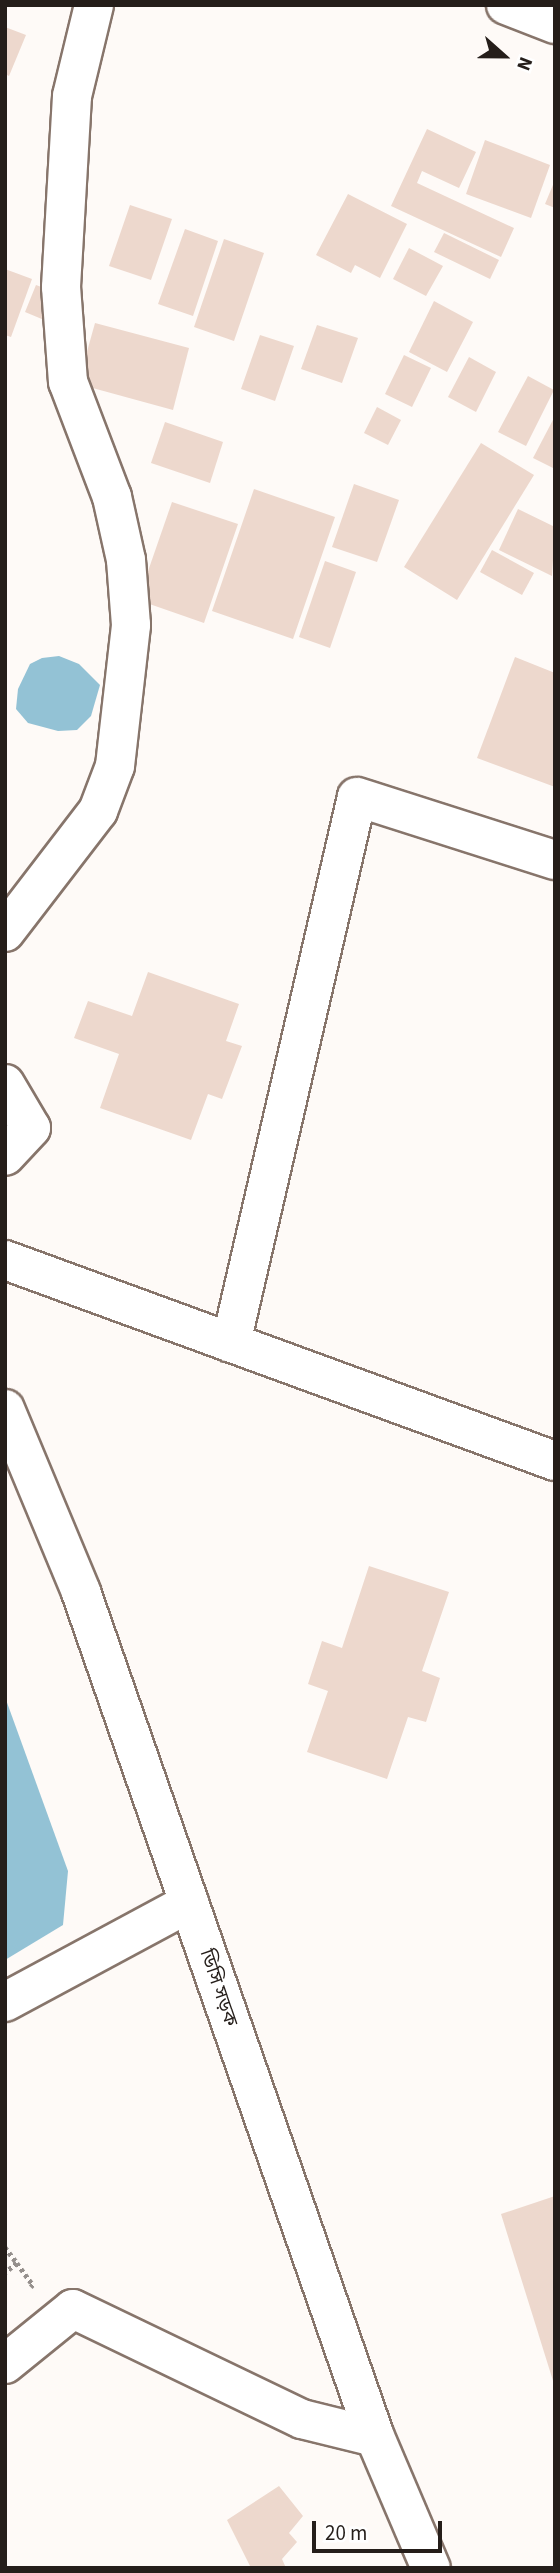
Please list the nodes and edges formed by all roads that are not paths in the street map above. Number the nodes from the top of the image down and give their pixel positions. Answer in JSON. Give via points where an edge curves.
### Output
{"nodes":[{"id":1,"x":94,"y":5,"type":"edge"},
{"id":2,"x":506,"y":5,"type":"edge"},
{"id":3,"x":555,"y":24,"type":"edge"},
{"id":4,"x":555,"y":860,"type":"edge"},
{"id":5,"x":5,"y":932,"type":"edge"},
{"id":6,"x":5,"y":1084,"type":"edge"},
{"id":7,"x":5,"y":1156,"type":"edge"},
{"id":8,"x":5,"y":1260,"type":"edge"},
{"id":9,"x":231,"y":1343,"type":"junction"},
{"id":10,"x":5,"y":1409,"type":"edge"},
{"id":11,"x":555,"y":1461,"type":"edge"},
{"id":12,"x":189,"y":1903,"type":"junction"},
{"id":13,"x":5,"y":2002,"type":"edge"},
{"id":14,"x":5,"y":2364,"type":"edge"},
{"id":15,"x":375,"y":2437,"type":"junction"},
{"id":16,"x":431,"y":2568,"type":"edge"}],
"edges":[{"from":1,"to":5,"type":"street","via":[[72,96],[61,287],[68,382],[111,497],[126,560],[131,625],[115,766],[98,810]]},
{"from":2,"to":3,"type":"street"},
{"from":4,"to":9,"type":"street","via":[[357,797]]},
{"from":6,"to":7,"type":"street","via":[[31,1128]]},
{"from":8,"to":9,"type":"street"},
{"from":9,"to":11,"type":"street"},
{"from":10,"to":12,"type":"street","name":"ডিসি সড়ক","via":[[81,1592]]},
{"from":12,"to":13,"type":"street"},
{"from":12,"to":15,"type":"street","name":"ডিসি সড়ক"},
{"from":14,"to":15,"type":"street","via":[[73,2309],[302,2419]]},
{"from":15,"to":16,"type":"street","name":"ডিসি সড়ক"}]}
